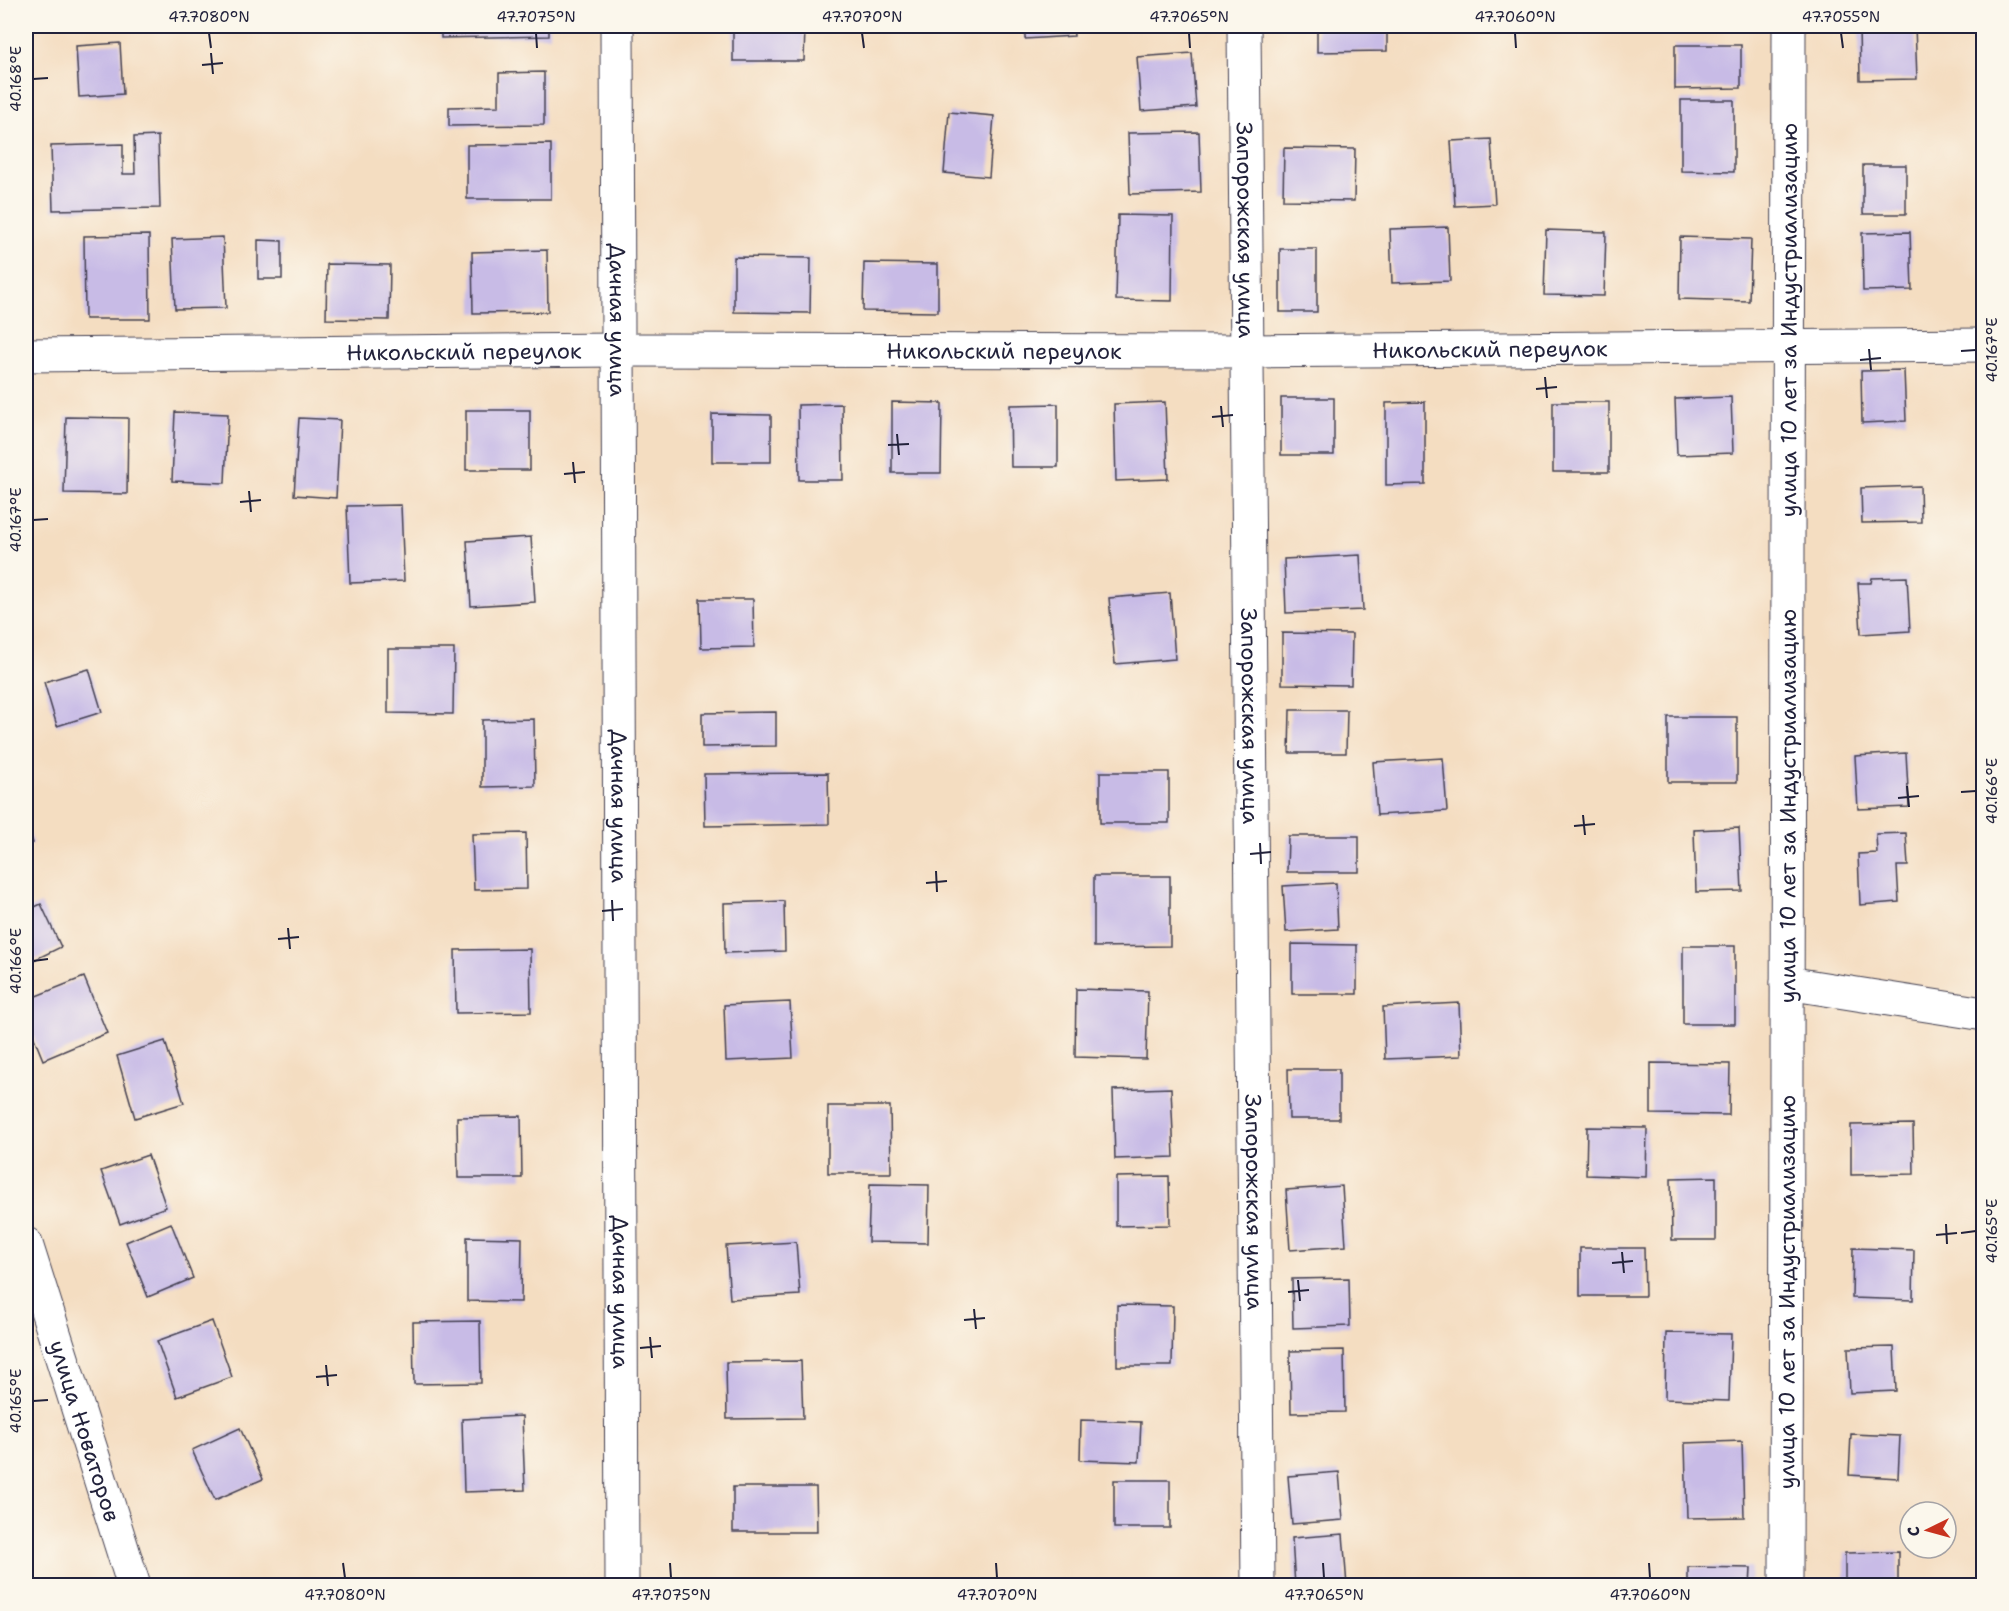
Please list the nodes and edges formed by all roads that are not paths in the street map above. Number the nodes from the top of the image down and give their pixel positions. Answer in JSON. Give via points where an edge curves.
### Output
{"nodes":[{"id":1,"x":617,"y":26,"type":"edge"},
{"id":2,"x":1244,"y":26,"type":"edge"},
{"id":3,"x":1789,"y":26,"type":"edge"},
{"id":4,"x":1983,"y":345,"type":"edge"},
{"id":5,"x":1789,"y":346,"type":"junction"},
{"id":6,"x":618,"y":350,"type":"junction"},
{"id":7,"x":1246,"y":351,"type":"junction"},
{"id":8,"x":26,"y":355,"type":"edge"},
{"id":9,"x":1788,"y":983,"type":"junction"},
{"id":10,"x":1983,"y":1014,"type":"edge"},
{"id":11,"x":26,"y":1244,"type":"edge"},
{"id":12,"x":134,"y":1586,"type":"edge"},
{"id":13,"x":622,"y":1586,"type":"edge"},
{"id":14,"x":1258,"y":1586,"type":"edge"},
{"id":15,"x":1786,"y":1586,"type":"edge"}],
"edges":[{"from":1,"to":6,"type":"street","name":"Дачная улица"},
{"from":2,"to":7,"type":"street","name":"Запорожская улица"},
{"from":3,"to":5,"type":"street","name":"улица 10 лет за Индустриализацию"},
{"from":4,"to":5,"type":"street","name":"Никольский переулок"},
{"from":5,"to":7,"type":"street","name":"Никольский переулок"},
{"from":5,"to":9,"type":"street","name":"улица 10 лет за Индустриализацию"},
{"from":6,"to":7,"type":"street","name":"Никольский переулок"},
{"from":6,"to":8,"type":"street","name":"Никольский переулок"},
{"from":6,"to":13,"type":"street","name":"Дачная улица"},
{"from":7,"to":14,"type":"street","name":"Запорожская улица"},
{"from":9,"to":10,"type":"street"},
{"from":9,"to":15,"type":"street","name":"улица 10 лет за Индустриализацию"},
{"from":11,"to":12,"type":"street","name":"улица Новаторов"}]}
